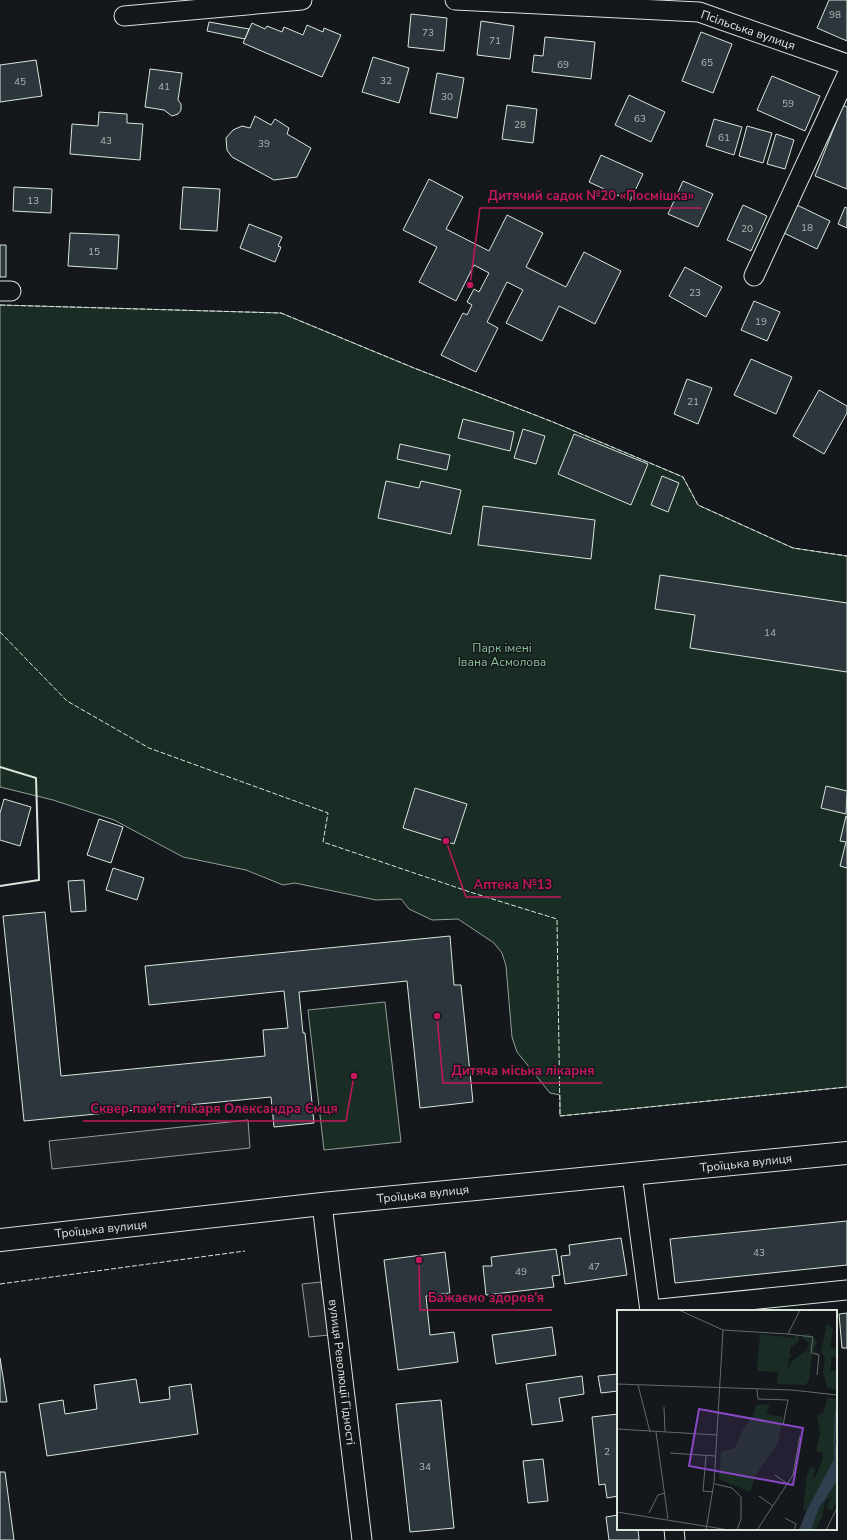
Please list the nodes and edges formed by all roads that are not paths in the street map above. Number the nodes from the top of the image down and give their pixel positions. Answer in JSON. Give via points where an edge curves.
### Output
{"nodes":[{"id":1,"x":302,"y":0,"type":"edge"},
{"id":2,"x":456,"y":0,"type":"edge"},
{"id":3,"x":124,"y":16,"type":"dead end"},
{"id":4,"x":847,"y":64,"type":"edge"},
{"id":5,"x":847,"y":75,"type":"edge"},
{"id":6,"x":754,"y":276,"type":"dead end"},
{"id":7,"x":847,"y":1153,"type":"edge"},
{"id":8,"x":632,"y":1174,"type":"junction"},
{"id":9,"x":322,"y":1204,"type":"junction"},
{"id":10,"x":0,"y":1240,"type":"edge"},
{"id":11,"x":847,"y":1290,"type":"edge"},
{"id":12,"x":650,"y":1310,"type":"edge"},
{"id":13,"x":674,"y":1530,"type":"edge"},
{"id":14,"x":362,"y":1540,"type":"edge"},
{"id":15,"x":675,"y":1540,"type":"edge"}],
"edges":[{"from":1,"to":3,"type":"street"},
{"from":2,"to":4,"type":"street","name":"Псільська вулиця","via":[[699,12]]},
{"from":5,"to":6,"type":"street"},
{"from":7,"to":8,"type":"main road","name":"Троїцька вулиця"},
{"from":8,"to":9,"type":"main road","name":"Троїцька вулиця"},
{"from":8,"to":12,"type":"street"},
{"from":9,"to":10,"type":"main road","name":"Троїцька вулиця"},
{"from":9,"to":14,"type":"street","name":"вулиця Революції Гідності"},
{"from":11,"to":12,"type":"street"},
{"from":13,"to":15,"type":"street"}]}
